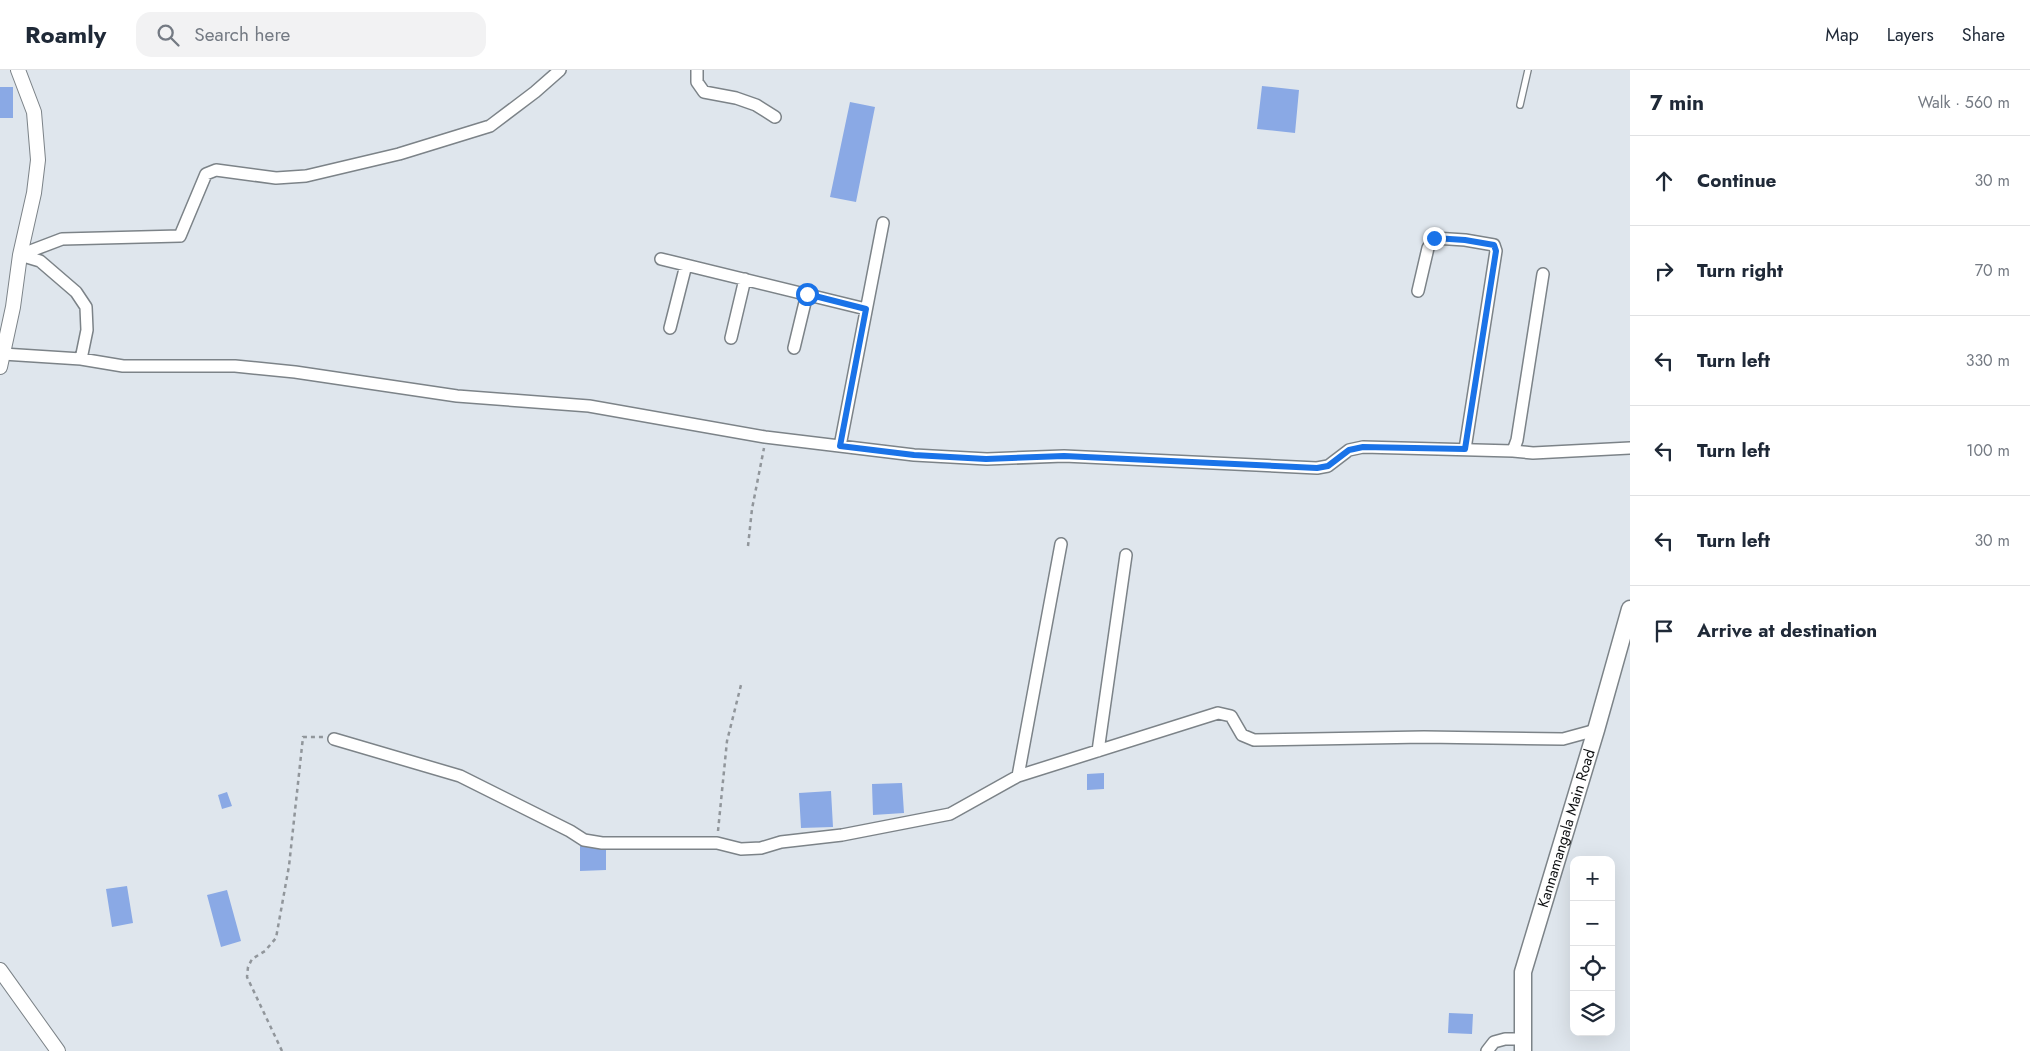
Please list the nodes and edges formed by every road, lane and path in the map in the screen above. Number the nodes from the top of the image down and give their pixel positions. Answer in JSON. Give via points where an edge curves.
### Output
{"nodes":[{"id":1,"x":18,"y":70,"type":"edge"},
{"id":2,"x":560,"y":70,"type":"edge"},
{"id":3,"x":697,"y":70,"type":"edge"},
{"id":4,"x":1528,"y":70,"type":"edge"},
{"id":5,"x":1520,"y":105,"type":"dead end"},
{"id":6,"x":775,"y":117,"type":"dead end"},
{"id":7,"x":883,"y":223,"type":"dead end"},
{"id":8,"x":20,"y":255,"type":"junction"},
{"id":9,"x":661,"y":259,"type":"dead end"},
{"id":10,"x":686,"y":265,"type":"junction"},
{"id":11,"x":1543,"y":274,"type":"dead end"},
{"id":12,"x":745,"y":279,"type":"junction"},
{"id":13,"x":1418,"y":291,"type":"dead end"},
{"id":14,"x":807,"y":294,"type":"junction"},
{"id":15,"x":866,"y":309,"type":"junction"},
{"id":16,"x":670,"y":328,"type":"dead end"},
{"id":17,"x":731,"y":338,"type":"dead end"},
{"id":18,"x":794,"y":348,"type":"dead end"},
{"id":19,"x":81,"y":359,"type":"junction"},
{"id":20,"x":1,"y":361,"type":"edge"},
{"id":21,"x":766,"y":437,"type":"junction"},
{"id":22,"x":840,"y":446,"type":"junction"},
{"id":23,"x":1630,"y":448,"type":"edge"},
{"id":24,"x":1465,"y":449,"type":"junction"},
{"id":25,"x":1513,"y":451,"type":"junction"},
{"id":26,"x":1061,"y":544,"type":"dead end"},
{"id":27,"x":748,"y":546,"type":"dead end"},
{"id":28,"x":1126,"y":554,"type":"dead end"},
{"id":29,"x":1630,"y":609,"type":"edge"},
{"id":30,"x":741,"y":685,"type":"dead end"},
{"id":31,"x":1596,"y":730,"type":"junction"},
{"id":32,"x":334,"y":739,"type":"joint"},
{"id":33,"x":1098,"y":751,"type":"junction"},
{"id":34,"x":1018,"y":776,"type":"junction"},
{"id":35,"x":717,"y":843,"type":"junction"},
{"id":36,"x":0,"y":970,"type":"edge"},
{"id":37,"x":1523,"y":1045,"type":"edge"},
{"id":38,"x":58,"y":1051,"type":"edge"},
{"id":39,"x":282,"y":1051,"type":"edge"},
{"id":40,"x":1488,"y":1051,"type":"edge"}],
"edges":[{"from":1,"to":8,"type":"street","via":[[34,112],[38,160]]},
{"from":2,"to":8,"type":"street","via":[[490,126],[398,154],[306,176],[276,178],[216,170],[206,174],[180,236],[62,238]]},
{"from":3,"to":6,"type":"street","via":[[697,82],[704,92],[736,98]]},
{"from":4,"to":5,"type":"lane"},
{"from":7,"to":15,"type":"street"},
{"from":8,"to":19,"type":"street","via":[[40,261],[76,292],[86,306],[87,330]]},
{"from":8,"to":20,"type":"street"},
{"from":9,"to":10,"type":"street"},
{"from":10,"to":12,"type":"street"},
{"from":10,"to":16,"type":"street"},
{"from":11,"to":25,"type":"street"},
{"from":12,"to":14,"type":"street"},
{"from":12,"to":17,"type":"street"},
{"from":13,"to":24,"type":"street","via":[[1428,248],[1434,238],[1494,245],[1496,251]]},
{"from":14,"to":15,"type":"street"},
{"from":14,"to":18,"type":"street"},
{"from":15,"to":22,"type":"street"},
{"from":19,"to":20,"type":"street"},
{"from":19,"to":21,"type":"street","via":[[123,366],[235,366],[295,372],[457,396],[589,406]]},
{"from":21,"to":22,"type":"street"},
{"from":21,"to":27,"type":"path"},
{"from":22,"to":24,"type":"street","via":[[914,455],[977,458],[1064,456],[1317,468],[1328,466],[1349,450],[1363,447]]},
{"from":23,"to":25,"type":"street"},
{"from":24,"to":25,"type":"street"},
{"from":26,"to":34,"type":"street"},
{"from":28,"to":33,"type":"street"},
{"from":29,"to":31,"type":"main road","name":"Kannamangala Main Road"},
{"from":30,"to":35,"type":"path","via":[[727,741]]},
{"from":31,"to":33,"type":"street","via":[[1563,739],[1424,736],[1254,740],[1242,735],[1231,716],[1218,713]]},
{"from":31,"to":37,"type":"main road","name":"Kannamangala Main Road","via":[[1523,972]]},
{"from":32,"to":35,"type":"street","via":[[460,776],[584,840]]},
{"from":32,"to":39,"type":"path","via":[[303,737],[289,866],[276,938],[265,951],[252,959],[248,967],[251,987]]},
{"from":33,"to":34,"type":"street"},
{"from":34,"to":35,"type":"street","via":[[950,814],[761,848],[742,850]]},
{"from":36,"to":38,"type":"street"},
{"from":37,"to":40,"type":"street","via":[[1505,1039],[1494,1042]]}]}
